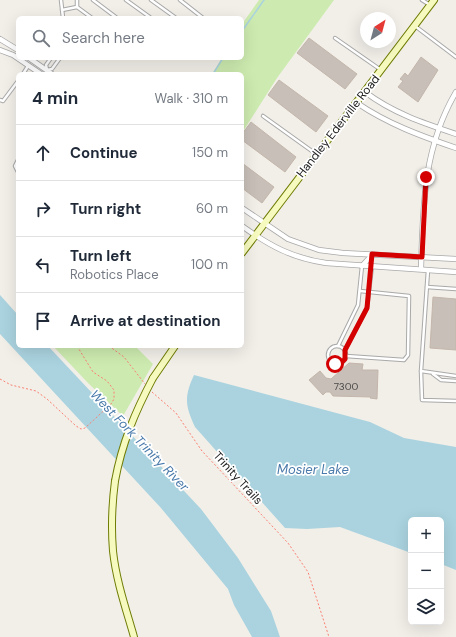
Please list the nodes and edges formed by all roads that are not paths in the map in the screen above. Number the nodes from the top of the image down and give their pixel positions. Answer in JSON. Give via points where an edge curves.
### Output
{"nodes":[{"id":1,"x":61,"y":0,"type":"edge"},
{"id":2,"x":77,"y":0,"type":"edge"},
{"id":3,"x":93,"y":0,"type":"edge"},
{"id":4,"x":126,"y":0,"type":"edge"},
{"id":5,"x":151,"y":0,"type":"edge"},
{"id":6,"x":180,"y":0,"type":"edge"},
{"id":7,"x":422,"y":0,"type":"edge"},
{"id":8,"x":432,"y":3,"type":"edge"},
{"id":9,"x":77,"y":7,"type":"junction"},
{"id":10,"x":62,"y":10,"type":"junction"},
{"id":11,"x":63,"y":16,"type":"edge"},
{"id":12,"x":89,"y":16,"type":"edge"},
{"id":13,"x":114,"y":16,"type":"edge"},
{"id":14,"x":148,"y":16,"type":"edge"},
{"id":15,"x":173,"y":16,"type":"edge"},
{"id":16,"x":200,"y":16,"type":"edge"},
{"id":17,"x":414,"y":26,"type":"junction"},
{"id":18,"x":335,"y":38,"type":"dead end"},
{"id":19,"x":0,"y":39,"type":"edge"},
{"id":20,"x":16,"y":49,"type":"edge"},
{"id":21,"x":0,"y":50,"type":"edge"},
{"id":22,"x":16,"y":57,"type":"edge"},
{"id":23,"x":456,"y":57,"type":"edge"},
{"id":24,"x":20,"y":60,"type":"edge"},
{"id":25,"x":31,"y":60,"type":"edge"},
{"id":26,"x":50,"y":60,"type":"edge"},
{"id":27,"x":59,"y":60,"type":"edge"},
{"id":28,"x":28,"y":65,"type":"junction"},
{"id":29,"x":381,"y":71,"type":"junction"},
{"id":30,"x":24,"y":72,"type":"edge"},
{"id":31,"x":38,"y":72,"type":"edge"},
{"id":32,"x":46,"y":72,"type":"edge"},
{"id":33,"x":16,"y":84,"type":"edge"},
{"id":34,"x":365,"y":92,"type":"junction"},
{"id":35,"x":456,"y":92,"type":"edge"},
{"id":36,"x":0,"y":100,"type":"edge"},
{"id":37,"x":357,"y":103,"type":"junction"},
{"id":38,"x":263,"y":116,"type":"dead end"},
{"id":39,"x":438,"y":128,"type":"junction"},
{"id":40,"x":456,"y":134,"type":"edge"},
{"id":41,"x":434,"y":140,"type":"junction"},
{"id":42,"x":456,"y":148,"type":"edge"},
{"id":43,"x":316,"y":154,"type":"junction"},
{"id":44,"x":244,"y":209,"type":"edge"},
{"id":45,"x":264,"y":224,"type":"junction"},
{"id":46,"x":244,"y":227,"type":"edge"},
{"id":47,"x":255,"y":235,"type":"junction"},
{"id":48,"x":244,"y":250,"type":"edge"},
{"id":49,"x":372,"y":254,"type":"junction"},
{"id":50,"x":422,"y":257,"type":"junction"},
{"id":51,"x":456,"y":259,"type":"edge"},
{"id":52,"x":362,"y":266,"type":"junction"},
{"id":53,"x":372,"y":266,"type":"junction"},
{"id":54,"x":421,"y":269,"type":"junction"},
{"id":55,"x":428,"y":270,"type":"junction"},
{"id":56,"x":456,"y":272,"type":"edge"},
{"id":57,"x":428,"y":287,"type":"junction"},
{"id":58,"x":456,"y":289,"type":"edge"},
{"id":59,"x":360,"y":291,"type":"junction"},
{"id":60,"x":369,"y":292,"type":"junction"},
{"id":61,"x":338,"y":346,"type":"junction"},
{"id":62,"x":174,"y":348,"type":"edge"},
{"id":63,"x":345,"y":350,"type":"junction"},
{"id":64,"x":346,"y":356,"type":"junction"},
{"id":65,"x":421,"y":371,"type":"junction"},
{"id":66,"x":432,"y":374,"type":"junction"},
{"id":67,"x":456,"y":376,"type":"edge"},
{"id":68,"x":456,"y":381,"type":"edge"},
{"id":69,"x":456,"y":401,"type":"edge"},
{"id":70,"x":134,"y":637,"type":"edge"}],
"edges":[{"from":1,"to":10,"type":"lane"},
{"from":2,"to":9,"type":"lane"},
{"from":3,"to":13,"type":"lane"},
{"from":4,"to":14,"type":"lane"},
{"from":5,"to":15,"type":"lane"},
{"from":6,"to":16,"type":"lane"},
{"from":7,"to":8,"type":"lane"},
{"from":8,"to":17,"type":"main road","name":"Handley Ederville Road"},
{"from":9,"to":10,"type":"lane"},
{"from":9,"to":12,"type":"lane"},
{"from":10,"to":11,"type":"lane"},
{"from":17,"to":23,"type":"lane"},
{"from":17,"to":29,"type":"main road","name":"Handley Ederville Road"},
{"from":18,"to":29,"type":"lane"},
{"from":19,"to":20,"type":"street"},
{"from":21,"to":22,"type":"street"},
{"from":24,"to":28,"type":"street"},
{"from":25,"to":32,"type":"street"},
{"from":26,"to":32,"type":"lane"},
{"from":27,"to":32,"type":"lane"},
{"from":28,"to":30,"type":"lane"},
{"from":28,"to":31,"type":"street"},
{"from":29,"to":34,"type":"main road","name":"Handley Ederville Road"},
{"from":33,"to":36,"type":"lane","via":[[3,101]]},
{"from":34,"to":37,"type":"main road","name":"Handley Ederville Road"},
{"from":34,"to":39,"type":"street","via":[[391,110]]},
{"from":35,"to":39,"type":"street"},
{"from":37,"to":41,"type":"street","via":[[400,128]]},
{"from":37,"to":43,"type":"main road","name":"Handley Ederville Road"},
{"from":38,"to":43,"type":"lane"},
{"from":39,"to":40,"type":"street"},
{"from":39,"to":41,"type":"street"},
{"from":41,"to":42,"type":"street"},
{"from":41,"to":50,"type":"street","via":[[426,177]]},
{"from":43,"to":45,"type":"main road","name":"Handley Ederville Road"},
{"from":44,"to":45,"type":"street"},
{"from":45,"to":47,"type":"main road","name":"Handley Ederville Road"},
{"from":45,"to":49,"type":"street","via":[[305,246],[343,253]]},
{"from":46,"to":47,"type":"street"},
{"from":47,"to":48,"type":"main road","name":"Handley Ederville Road"},
{"from":47,"to":52,"type":"street","via":[[275,248],[298,258]]},
{"from":49,"to":50,"type":"street"},
{"from":49,"to":52,"type":"street"},
{"from":49,"to":53,"type":"street"},
{"from":50,"to":51,"type":"street"},
{"from":50,"to":54,"type":"street"},
{"from":52,"to":53,"type":"street"},
{"from":52,"to":59,"type":"lane"},
{"from":53,"to":54,"type":"street"},
{"from":53,"to":60,"type":"lane"},
{"from":54,"to":55,"type":"street"},
{"from":55,"to":56,"type":"street"},
{"from":55,"to":57,"type":"lane"},
{"from":57,"to":58,"type":"lane"},
{"from":57,"to":65,"type":"lane"},
{"from":59,"to":60,"type":"lane"},
{"from":59,"to":61,"type":"lane","via":[[358,305]]},
{"from":60,"to":63,"type":"lane","via":[[365,312]]},
{"from":60,"to":64,"type":"lane","via":[[409,296],[408,355],[404,360]]},
{"from":61,"to":63,"type":"lane"},
{"from":61,"to":64,"type":"lane","via":[[329,350],[330,360],[340,364]]},
{"from":62,"to":70,"type":"main road","bridge":true,"via":[[153,378],[136,411],[120,455],[115,480],[112,542],[116,569]]},
{"from":63,"to":64,"type":"lane"},
{"from":65,"to":66,"type":"lane"},
{"from":65,"to":69,"type":"lane","via":[[422,400]]},
{"from":66,"to":67,"type":"lane"},
{"from":66,"to":68,"type":"lane","via":[[441,380]]}]}
